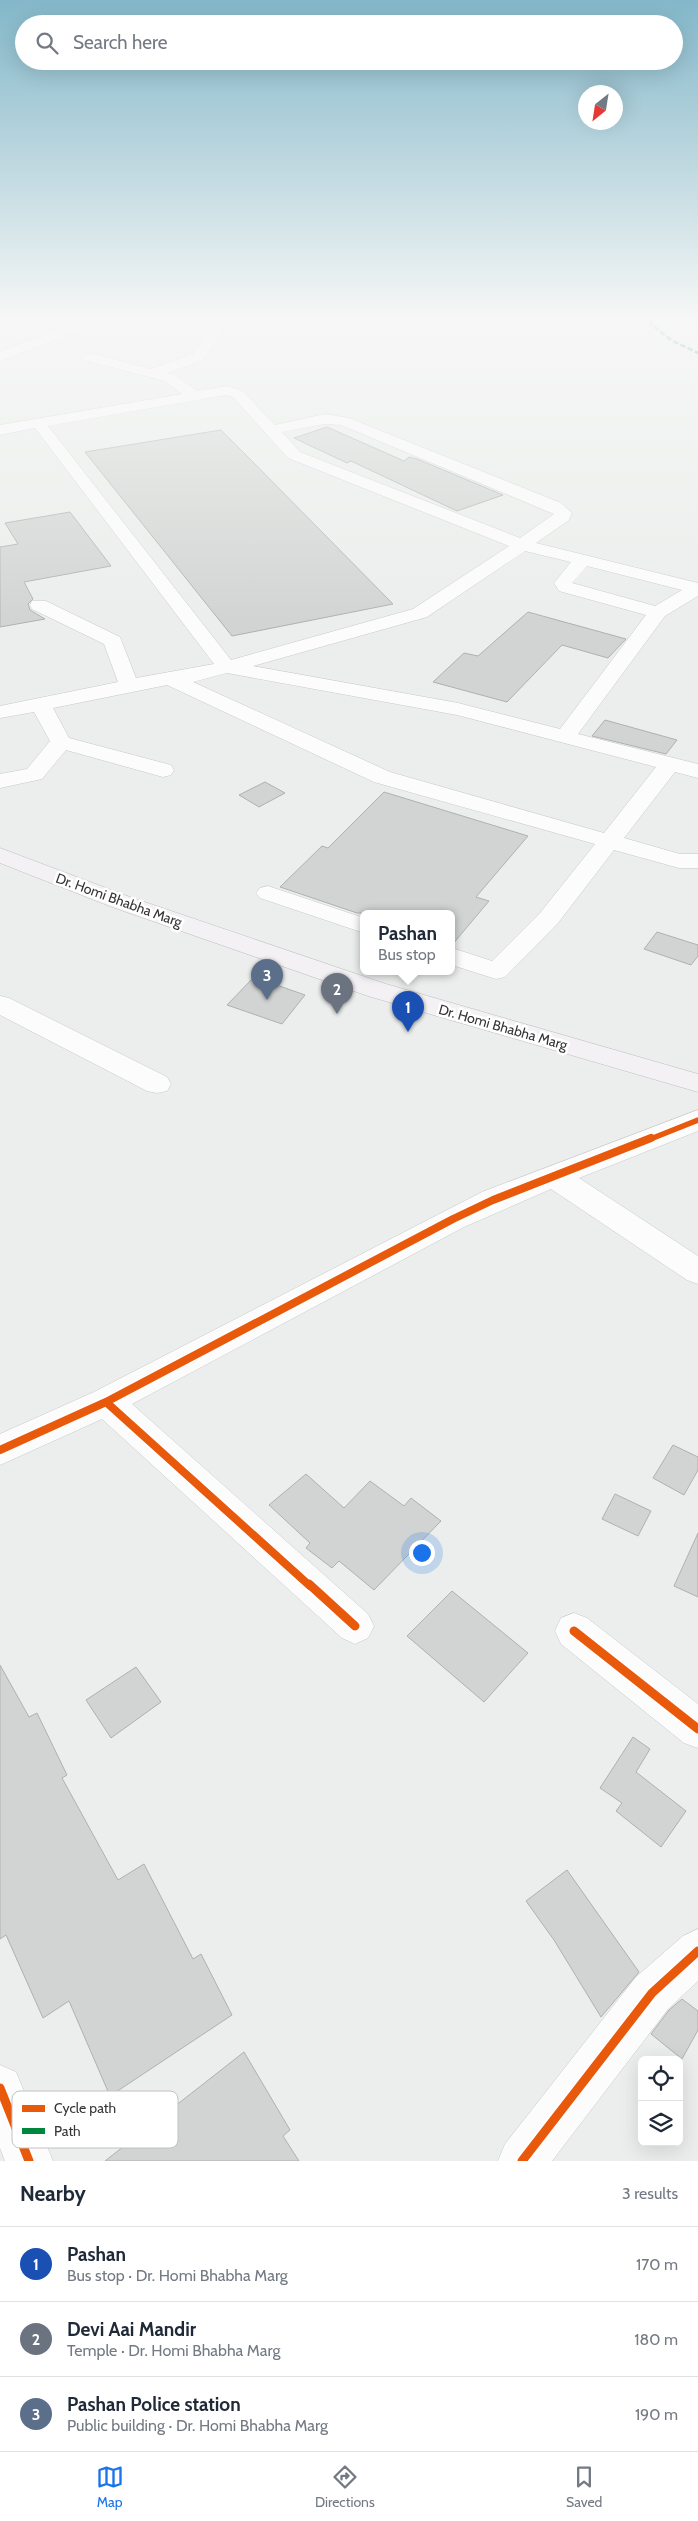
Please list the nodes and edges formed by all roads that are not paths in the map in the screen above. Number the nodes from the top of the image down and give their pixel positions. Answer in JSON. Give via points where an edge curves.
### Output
{"nodes":[{"id":1,"x":56,"y":421,"type":"edge"},
{"id":2,"x":263,"y":421,"type":"edge"},
{"id":3,"x":317,"y":421,"type":"edge"},
{"id":4,"x":343,"y":421,"type":"edge"},
{"id":5,"x":39,"y":424,"type":"junction"},
{"id":6,"x":0,"y":430,"type":"edge"},
{"id":7,"x":272,"y":430,"type":"junction"},
{"id":8,"x":522,"y":545,"type":"junction"},
{"id":9,"x":583,"y":560,"type":"junction"},
{"id":10,"x":697,"y":589,"type":"edge"},
{"id":11,"x":39,"y":605,"type":"dead end"},
{"id":12,"x":658,"y":612,"type":"junction"},
{"id":13,"x":226,"y":667,"type":"junction"},
{"id":14,"x":167,"y":678,"type":"junction"},
{"id":15,"x":129,"y":686,"type":"junction"},
{"id":16,"x":42,"y":706,"type":"junction"},
{"id":17,"x":0,"y":712,"type":"edge"},
{"id":18,"x":566,"y":737,"type":"junction"},
{"id":19,"x":61,"y":742,"type":"junction"},
{"id":20,"x":670,"y":764,"type":"junction"},
{"id":21,"x":163,"y":770,"type":"dead end"},
{"id":22,"x":698,"y":771,"type":"edge"},
{"id":23,"x":0,"y":781,"type":"edge"},
{"id":24,"x":611,"y":841,"type":"junction"},
{"id":25,"x":0,"y":855,"type":"edge"},
{"id":26,"x":698,"y":860,"type":"edge"},
{"id":27,"x":268,"y":893,"type":"dead end"},
{"id":28,"x":360,"y":925,"type":"edge"},
{"id":29,"x":455,"y":957,"type":"edge"},
{"id":30,"x":0,"y":1004,"type":"edge"},
{"id":31,"x":698,"y":1083,"type":"edge"},
{"id":32,"x":157,"y":1084,"type":"dead end"},
{"id":33,"x":698,"y":1120,"type":"edge"},
{"id":34,"x":554,"y":1176,"type":"junction"},
{"id":35,"x":698,"y":1272,"type":"edge"},
{"id":36,"x":106,"y":1402,"type":"junction"},
{"id":37,"x":0,"y":1450,"type":"edge"},
{"id":38,"x":355,"y":1626,"type":"dead end"},
{"id":39,"x":574,"y":1632,"type":"dead end"},
{"id":40,"x":698,"y":1729,"type":"edge"},
{"id":41,"x":698,"y":1951,"type":"edge"},
{"id":42,"x":0,"y":2088,"type":"edge"},
{"id":43,"x":12,"y":2118,"type":"edge"},
{"id":44,"x":24,"y":2148,"type":"edge"},
{"id":45,"x":29,"y":2161,"type":"edge"},
{"id":46,"x":522,"y":2161,"type":"edge"}],
"edges":[{"from":1,"to":5,"type":"street"},
{"from":2,"to":7,"type":"street"},
{"from":3,"to":7,"type":"street"},
{"from":4,"to":8,"type":"street","via":[[564,513],[561,519]]},
{"from":5,"to":6,"type":"street"},
{"from":5,"to":13,"type":"street"},
{"from":7,"to":8,"type":"street","via":[[294,455]]},
{"from":8,"to":9,"type":"street"},
{"from":8,"to":13,"type":"street","via":[[420,613]]},
{"from":9,"to":10,"type":"street"},
{"from":9,"to":12,"type":"street","via":[[563,583],[565,587]]},
{"from":10,"to":12,"type":"street"},
{"from":11,"to":15,"type":"street","via":[[113,641]]},
{"from":12,"to":18,"type":"street"},
{"from":13,"to":14,"type":"street","via":[[198,675]]},
{"from":13,"to":18,"type":"street","via":[[458,709]]},
{"from":14,"to":15,"type":"street"},
{"from":14,"to":24,"type":"street","via":[[382,777]]},
{"from":15,"to":16,"type":"street"},
{"from":16,"to":17,"type":"street"},
{"from":16,"to":19,"type":"street"},
{"from":18,"to":20,"type":"street"},
{"from":19,"to":21,"type":"street"},
{"from":19,"to":23,"type":"street","via":[[34,774]]},
{"from":20,"to":22,"type":"street"},
{"from":20,"to":24,"type":"street"},
{"from":24,"to":26,"type":"street","via":[[679,861]]},
{"from":24,"to":29,"type":"street","via":[[549,918],[496,971]]},
{"from":25,"to":31,"type":"main road","name":"Dr. Homi Bhabha Marg","via":[[121,902],[377,990]]},
{"from":27,"to":28,"type":"street"},
{"from":30,"to":32,"type":"street"},
{"from":33,"to":34,"type":"street"},
{"from":34,"to":35,"type":"street"},
{"from":34,"to":36,"type":"street","via":[[454,1219]]},
{"from":36,"to":37,"type":"street"},
{"from":36,"to":38,"type":"street"},
{"from":39,"to":40,"type":"street"},
{"from":41,"to":46,"type":"street","via":[[652,1993]]},
{"from":42,"to":43,"type":"street"},
{"from":44,"to":45,"type":"street"}]}
